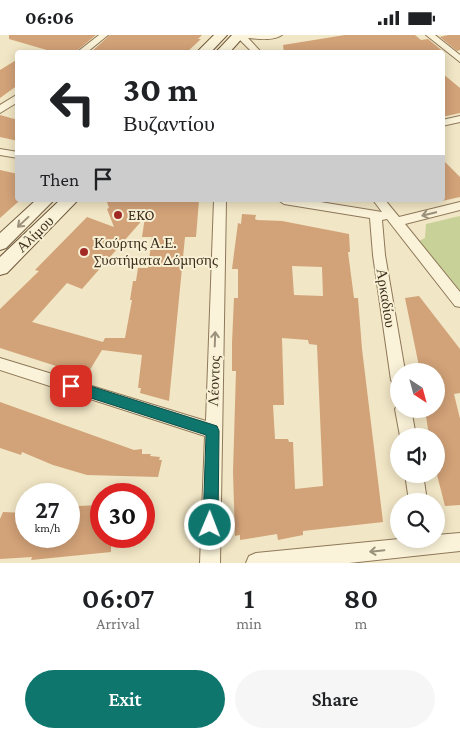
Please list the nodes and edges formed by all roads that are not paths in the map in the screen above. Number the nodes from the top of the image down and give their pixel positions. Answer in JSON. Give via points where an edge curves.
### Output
{"nodes":[{"id":1,"x":104,"y":35,"type":"edge"},
{"id":2,"x":221,"y":35,"type":"edge"},
{"id":3,"x":239,"y":35,"type":"edge"},
{"id":4,"x":278,"y":35,"type":"edge"},
{"id":5,"x":430,"y":35,"type":"edge"},
{"id":6,"x":84,"y":50,"type":"edge"},
{"id":7,"x":205,"y":50,"type":"edge"},
{"id":8,"x":224,"y":50,"type":"edge"},
{"id":9,"x":255,"y":50,"type":"edge"},
{"id":10,"x":459,"y":57,"type":"edge"},
{"id":11,"x":445,"y":59,"type":"edge"},
{"id":12,"x":15,"y":99,"type":"edge"},
{"id":13,"x":0,"y":110,"type":"edge"},
{"id":14,"x":460,"y":119,"type":"edge"},
{"id":15,"x":445,"y":122,"type":"edge"},
{"id":16,"x":0,"y":152,"type":"edge"},
{"id":17,"x":15,"y":154,"type":"edge"},
{"id":18,"x":44,"y":202,"type":"edge"},
{"id":19,"x":68,"y":202,"type":"edge"},
{"id":20,"x":220,"y":202,"type":"edge"},
{"id":21,"x":296,"y":202,"type":"edge"},
{"id":22,"x":381,"y":202,"type":"edge"},
{"id":23,"x":460,"y":205,"type":"edge"},
{"id":24,"x":376,"y":216,"type":"junction"},
{"id":25,"x":394,"y":218,"type":"junction"},
{"id":26,"x":0,"y":243,"type":"edge"},
{"id":27,"x":0,"y":268,"type":"edge"},
{"id":28,"x":460,"y":301,"type":"edge"},
{"id":29,"x":396,"y":363,"type":"edge"},
{"id":30,"x":0,"y":364,"type":"edge"},
{"id":31,"x":212,"y":431,"type":"junction"},
{"id":32,"x":445,"y":542,"type":"edge"},
{"id":33,"x":460,"y":542,"type":"edge"},
{"id":34,"x":390,"y":546,"type":"edge"},
{"id":35,"x":210,"y":563,"type":"edge"},
{"id":36,"x":256,"y":563,"type":"edge"}],
"edges":[{"from":1,"to":6,"type":"street"},
{"from":2,"to":7,"type":"main road"},
{"from":3,"to":4,"type":"street"},
{"from":3,"to":8,"type":"main road"},
{"from":3,"to":9,"type":"street"},
{"from":5,"to":10,"type":"street"},
{"from":10,"to":11,"type":"street"},
{"from":12,"to":13,"type":"street"},
{"from":14,"to":15,"type":"street"},
{"from":16,"to":17,"type":"street"},
{"from":18,"to":26,"type":"main road","name":"Αλίμου","one_way":true},
{"from":19,"to":27,"type":"main road","name":"Αλίμου"},
{"from":31,"to":20,"type":"street","name":"Λέοντος","one_way":true},
{"from":21,"to":24,"type":"street"},
{"from":22,"to":25,"type":"street"},
{"from":23,"to":25,"type":"street","one_way":true},
{"from":24,"to":25,"type":"street"},
{"from":24,"to":29,"type":"street","name":"Αρκαδίου"},
{"from":25,"to":28,"type":"street"},
{"from":30,"to":31,"type":"street"},
{"from":31,"to":35,"type":"street","name":"Λέοντος"},
{"from":32,"to":33,"type":"street"},
{"from":34,"to":36,"type":"street","one_way":true}]}
